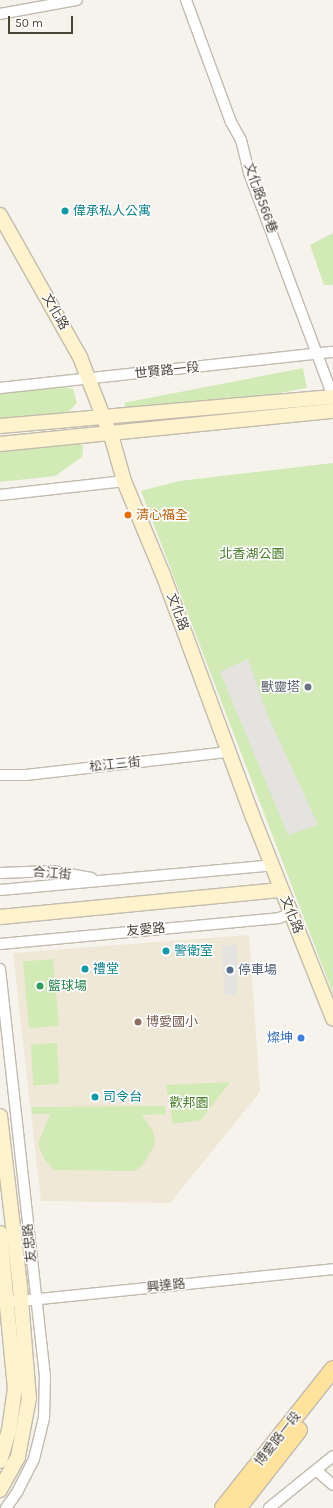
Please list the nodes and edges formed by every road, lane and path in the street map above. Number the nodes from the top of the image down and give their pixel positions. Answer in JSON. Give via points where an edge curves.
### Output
{"nodes":[{"id":1,"x":77,"y":0,"type":"edge"},
{"id":2,"x":186,"y":0,"type":"edge"},
{"id":3,"x":0,"y":14,"type":"edge"},
{"id":4,"x":0,"y":215,"type":"edge"},
{"id":5,"x":333,"y":352,"type":"edge"},
{"id":6,"x":317,"y":354,"type":"junction"},
{"id":7,"x":89,"y":379,"type":"junction"},
{"id":8,"x":0,"y":388,"type":"edge"},
{"id":9,"x":333,"y":397,"type":"edge"},
{"id":10,"x":333,"y":411,"type":"edge"},
{"id":11,"x":103,"y":416,"type":"junction"},
{"id":12,"x":0,"y":426,"type":"edge"},
{"id":13,"x":110,"y":433,"type":"junction"},
{"id":14,"x":0,"y":444,"type":"edge"},
{"id":15,"x":124,"y":481,"type":"junction"},
{"id":16,"x":0,"y":495,"type":"edge"},
{"id":17,"x":229,"y":752,"type":"junction"},
{"id":18,"x":0,"y":775,"type":"edge"},
{"id":19,"x":273,"y":865,"type":"junction"},
{"id":20,"x":0,"y":873,"type":"edge"},
{"id":21,"x":104,"y":880,"type":"junction"},
{"id":22,"x":0,"y":890,"type":"edge"},
{"id":23,"x":282,"y":890,"type":"junction"},
{"id":24,"x":291,"y":913,"type":"junction"},
{"id":25,"x":0,"y":917,"type":"edge"},
{"id":26,"x":0,"y":944,"type":"edge"},
{"id":27,"x":0,"y":969,"type":"edge"},
{"id":28,"x":333,"y":1019,"type":"edge"},
{"id":29,"x":0,"y":1116,"type":"edge"},
{"id":30,"x":0,"y":1233,"type":"edge"},
{"id":31,"x":333,"y":1270,"type":"edge"},
{"id":32,"x":36,"y":1299,"type":"junction"},
{"id":33,"x":10,"y":1302,"type":"edge"},
{"id":34,"x":333,"y":1369,"type":"edge"},
{"id":35,"x":333,"y":1387,"type":"edge"},
{"id":36,"x":333,"y":1456,"type":"edge"},
{"id":37,"x":0,"y":1461,"type":"edge"},
{"id":38,"x":317,"y":1471,"type":"junction"},
{"id":39,"x":333,"y":1485,"type":"edge"},
{"id":40,"x":0,"y":1490,"type":"edge"},
{"id":41,"x":6,"y":1508,"type":"edge"},
{"id":42,"x":223,"y":1508,"type":"edge"},
{"id":43,"x":238,"y":1508,"type":"edge"},
{"id":44,"x":269,"y":1508,"type":"edge"}],
"edges":[{"from":1,"to":3,"type":"street"},
{"from":2,"to":6,"type":"street","name":"文化路566巷","via":[[240,140],[249,173]]},
{"from":4,"to":7,"type":"street","name":"文化路","via":[[80,356]]},
{"from":5,"to":6,"type":"street","name":"世賢路一段"},
{"from":6,"to":7,"type":"street","name":"世賢路一段"},
{"from":6,"to":9,"type":"street","name":"文化路566巷"},
{"from":7,"to":8,"type":"street","name":"世賢路一段"},
{"from":7,"to":11,"type":"street","name":"文化路"},
{"from":9,"to":11,"type":"street"},
{"from":10,"to":13,"type":"street"},
{"from":11,"to":12,"type":"street"},
{"from":11,"to":13,"type":"street","name":"文化路"},
{"from":13,"to":14,"type":"street"},
{"from":13,"to":15,"type":"street","name":"文化路"},
{"from":15,"to":16,"type":"street"},
{"from":15,"to":17,"type":"street","name":"文化路","via":[[164,577]]},
{"from":17,"to":18,"type":"street","name":"松江三街","via":[[26,775]]},
{"from":17,"to":19,"type":"street","name":"文化路"},
{"from":19,"to":21,"type":"street"},
{"from":19,"to":23,"type":"street","name":"文化路"},
{"from":20,"to":21,"type":"street","name":"合江街","via":[[52,871]]},
{"from":21,"to":22,"type":"street"},
{"from":23,"to":24,"type":"street","name":"文化路"},
{"from":23,"to":25,"type":"street","name":"友愛路"},
{"from":24,"to":26,"type":"street","name":"友愛路","via":[[279,918]]},
{"from":24,"to":28,"type":"street","name":"文化路"},
{"from":27,"to":32,"type":"street","name":"友忠路"},
{"from":29,"to":33,"type":"street","name":"友忠路"},
{"from":30,"to":33,"type":"street","name":"友忠路"},
{"from":31,"to":32,"type":"street","name":"興達路"},
{"from":32,"to":33,"type":"street","name":"興達路"},
{"from":32,"to":41,"type":"street","name":"友忠路","via":[[45,1375],[44,1418],[34,1459]]},
{"from":33,"to":37,"type":"street","name":"友忠路","via":[[14,1388],[9,1430]]},
{"from":33,"to":40,"type":"street","name":"友忠路","via":[[29,1398],[18,1457]]},
{"from":34,"to":42,"type":"main road","name":"博愛路一段"},
{"from":35,"to":43,"type":"main road","name":"博愛路一段"},
{"from":36,"to":38,"type":"street"},
{"from":38,"to":39,"type":"street"},
{"from":38,"to":44,"type":"street"}]}
